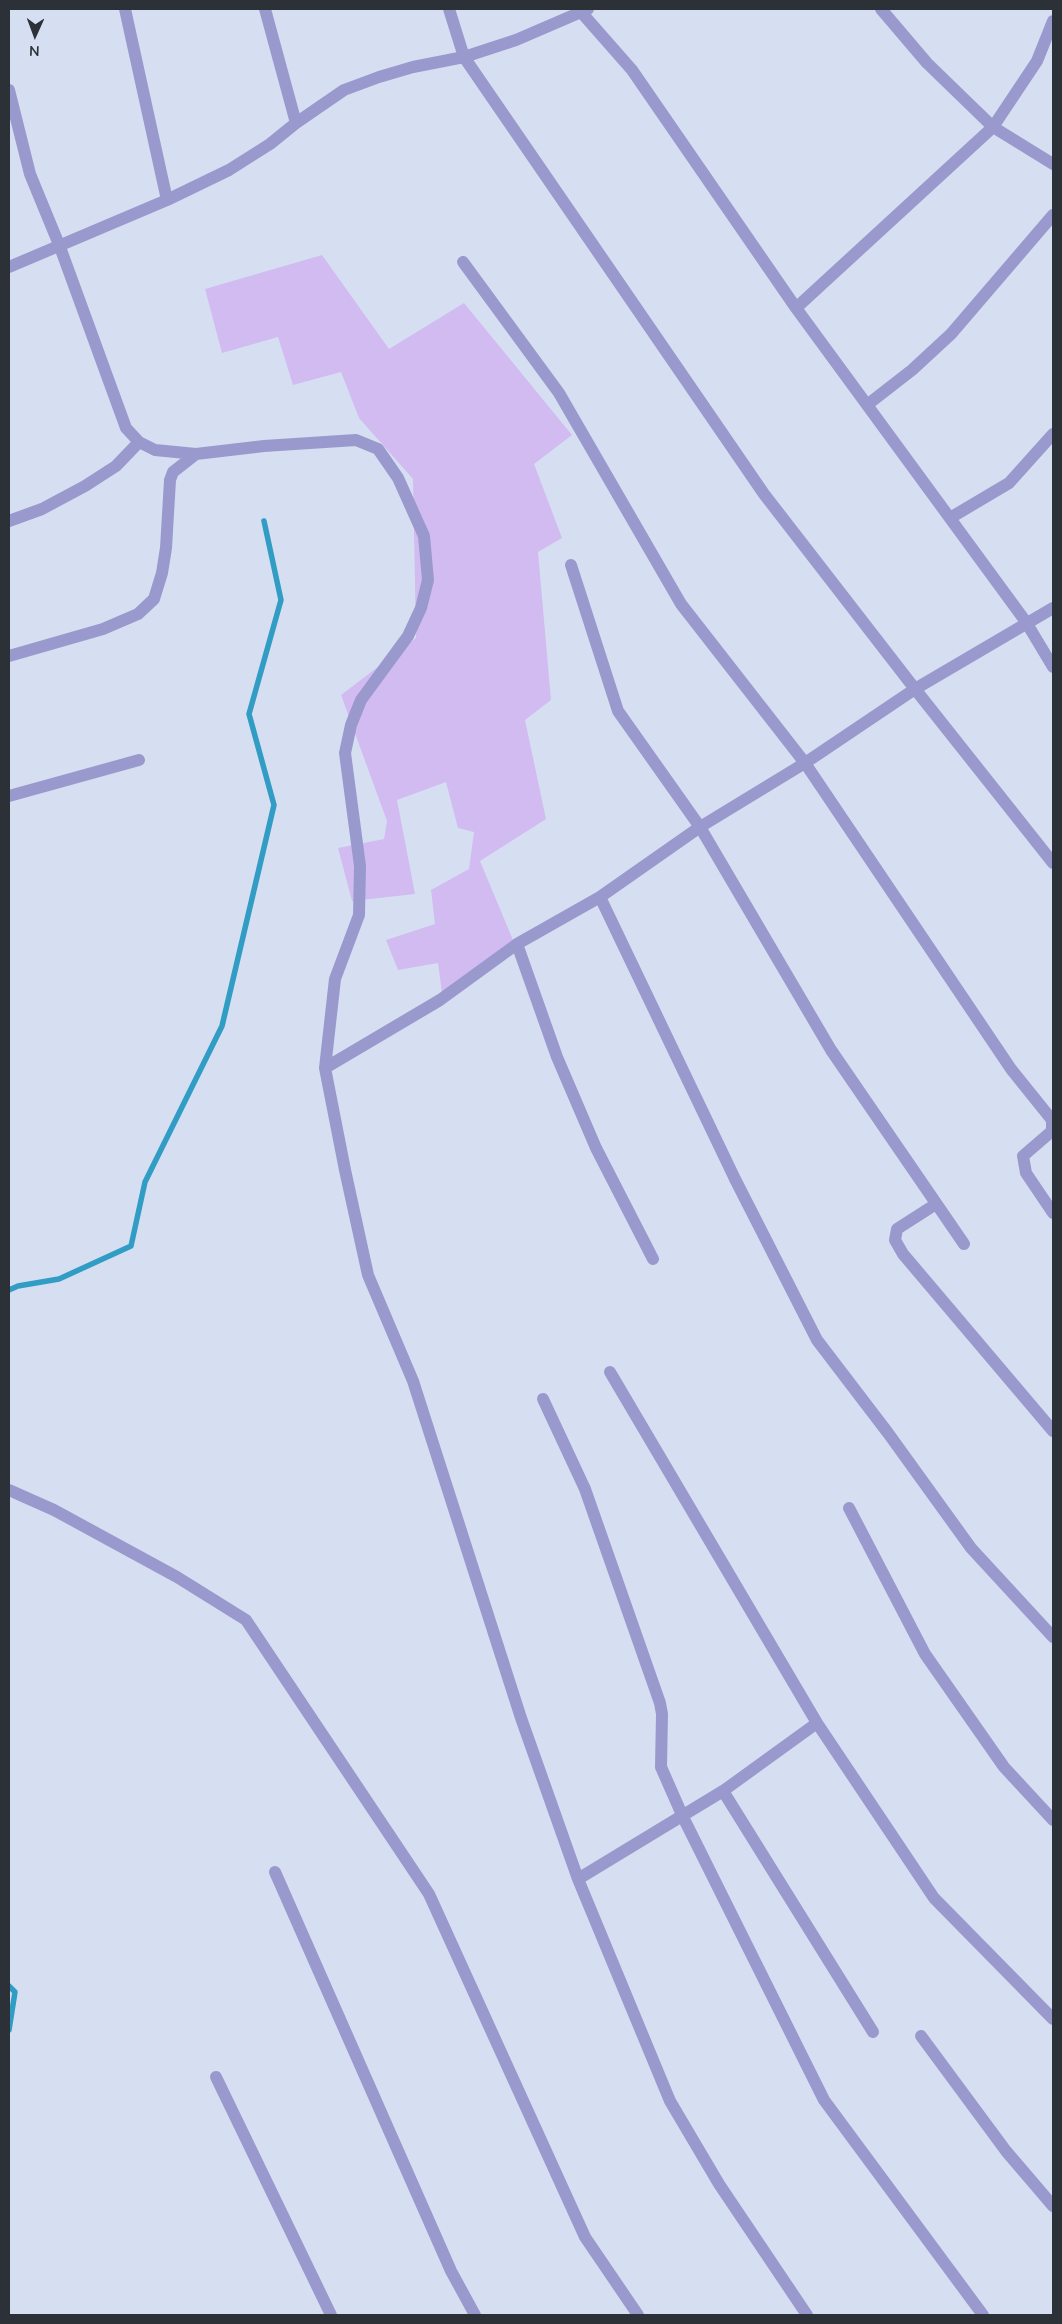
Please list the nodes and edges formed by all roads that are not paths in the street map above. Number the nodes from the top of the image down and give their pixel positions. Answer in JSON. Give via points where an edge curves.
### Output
{"nodes":[{"id":1,"x":125,"y":9,"type":"edge"},
{"id":2,"x":265,"y":9,"type":"edge"},
{"id":3,"x":449,"y":9,"type":"edge"},
{"id":4,"x":881,"y":9,"type":"edge"},
{"id":5,"x":585,"y":10,"type":"edge"},
{"id":6,"x":1053,"y":21,"type":"edge"},
{"id":7,"x":464,"y":57,"type":"junction"},
{"id":8,"x":9,"y":90,"type":"edge"},
{"id":9,"x":296,"y":123,"type":"junction"},
{"id":10,"x":993,"y":127,"type":"junction"},
{"id":11,"x":1053,"y":164,"type":"edge"},
{"id":12,"x":167,"y":200,"type":"junction"},
{"id":13,"x":1053,"y":214,"type":"edge"},
{"id":14,"x":60,"y":247,"type":"junction"},
{"id":15,"x":463,"y":262,"type":"dead end"},
{"id":16,"x":9,"y":267,"type":"edge"},
{"id":17,"x":796,"y":308,"type":"junction"},
{"id":18,"x":867,"y":405,"type":"junction"},
{"id":19,"x":1053,"y":434,"type":"edge"},
{"id":20,"x":139,"y":442,"type":"junction"},
{"id":21,"x":196,"y":454,"type":"junction"},
{"id":22,"x":950,"y":518,"type":"junction"},
{"id":23,"x":9,"y":521,"type":"edge"},
{"id":24,"x":571,"y":565,"type":"dead end"},
{"id":25,"x":1053,"y":608,"type":"edge"},
{"id":26,"x":1026,"y":622,"type":"junction"},
{"id":27,"x":9,"y":656,"type":"edge"},
{"id":28,"x":1053,"y":667,"type":"edge"},
{"id":29,"x":915,"y":690,"type":"junction"},
{"id":30,"x":139,"y":760,"type":"dead end"},
{"id":31,"x":805,"y":763,"type":"junction"},
{"id":32,"x":9,"y":796,"type":"edge"},
{"id":33,"x":700,"y":827,"type":"junction"},
{"id":34,"x":1053,"y":863,"type":"edge"},
{"id":35,"x":600,"y":897,"type":"junction"},
{"id":36,"x":516,"y":944,"type":"junction"},
{"id":37,"x":325,"y":1068,"type":"junction"},
{"id":38,"x":936,"y":1204,"type":"junction"},
{"id":39,"x":1053,"y":1213,"type":"edge"},
{"id":40,"x":964,"y":1244,"type":"dead end"},
{"id":41,"x":652,"y":1260,"type":"dead end"},
{"id":42,"x":610,"y":1372,"type":"dead end"},
{"id":43,"x":543,"y":1399,"type":"dead end"},
{"id":44,"x":1053,"y":1431,"type":"edge"},
{"id":45,"x":9,"y":1490,"type":"edge"},
{"id":46,"x":849,"y":1508,"type":"dead end"},
{"id":47,"x":1053,"y":1637,"type":"edge"},
{"id":48,"x":817,"y":1723,"type":"junction"},
{"id":49,"x":723,"y":1791,"type":"junction"},
{"id":50,"x":683,"y":1817,"type":"junction"},
{"id":51,"x":1053,"y":1820,"type":"edge"},
{"id":52,"x":275,"y":1872,"type":"dead end"},
{"id":53,"x":578,"y":1879,"type":"junction"},
{"id":54,"x":1053,"y":2019,"type":"edge"},
{"id":55,"x":873,"y":2032,"type":"dead end"},
{"id":56,"x":922,"y":2036,"type":"dead end"},
{"id":57,"x":216,"y":2077,"type":"dead end"},
{"id":58,"x":1053,"y":2206,"type":"edge"},
{"id":59,"x":331,"y":2315,"type":"edge"},
{"id":60,"x":475,"y":2315,"type":"edge"},
{"id":61,"x":638,"y":2315,"type":"edge"},
{"id":62,"x":807,"y":2315,"type":"edge"},
{"id":63,"x":983,"y":2315,"type":"edge"}],
"edges":[{"from":1,"to":12,"type":"street"},
{"from":2,"to":9,"type":"street"},
{"from":3,"to":7,"type":"street"},
{"from":4,"to":10,"type":"street","via":[[927,63]]},
{"from":5,"to":7,"type":"street","via":[[516,40]]},
{"from":5,"to":17,"type":"street","via":[[632,70]]},
{"from":6,"to":10,"type":"street","via":[[1027,77]]},
{"from":7,"to":9,"type":"street","via":[[414,67],[344,90]]},
{"from":7,"to":29,"type":"street","via":[[764,494]]},
{"from":8,"to":14,"type":"street","via":[[30,174]]},
{"from":9,"to":12,"type":"street","via":[[229,170]]},
{"from":10,"to":11,"type":"street"},
{"from":10,"to":17,"type":"street"},
{"from":12,"to":14,"type":"street"},
{"from":13,"to":18,"type":"street","via":[[951,334]]},
{"from":14,"to":16,"type":"street"},
{"from":14,"to":20,"type":"street","via":[[126,428]]},
{"from":15,"to":31,"type":"street","via":[[559,394],[681,604]]},
{"from":17,"to":18,"type":"street"},
{"from":18,"to":22,"type":"street"},
{"from":19,"to":22,"type":"street","via":[[1009,483]]},
{"from":20,"to":21,"type":"street","via":[[155,450]]},
{"from":20,"to":23,"type":"street","via":[[116,466],[85,486],[42,509]]},
{"from":21,"to":27,"type":"street","via":[[173,472],[170,480],[165,556],[154,599],[138,614],[103,629]]},
{"from":21,"to":37,"type":"street","via":[[356,440],[378,449],[398,478],[424,536],[428,580],[421,608],[408,636],[362,700],[351,725],[345,753],[360,866],[359,914],[335,979]]},
{"from":22,"to":26,"type":"street"},
{"from":24,"to":33,"type":"street","via":[[618,711]]},
{"from":25,"to":26,"type":"street"},
{"from":26,"to":28,"type":"street"},
{"from":26,"to":29,"type":"street"},
{"from":29,"to":31,"type":"street"},
{"from":29,"to":34,"type":"street"},
{"from":30,"to":32,"type":"street"},
{"from":31,"to":33,"type":"street"},
{"from":31,"to":39,"type":"street","via":[[1011,1069],[1052,1120],[1052,1131],[1023,1156],[1026,1173]]},
{"from":33,"to":35,"type":"street"},
{"from":33,"to":38,"type":"street","via":[[831,1050]]},
{"from":35,"to":36,"type":"street"},
{"from":35,"to":47,"type":"street","via":[[735,1179],[817,1340],[971,1548]]},
{"from":36,"to":37,"type":"street","via":[[440,1000]]},
{"from":36,"to":41,"type":"street","via":[[596,1148]]},
{"from":37,"to":53,"type":"street","via":[[368,1275],[413,1382],[521,1718]]},
{"from":38,"to":40,"type":"street"},
{"from":38,"to":44,"type":"street","via":[[897,1228],[895,1240],[903,1254]]},
{"from":42,"to":48,"type":"street"},
{"from":43,"to":50,"type":"street","via":[[586,1489],[660,1703],[661,1767]]},
{"from":45,"to":61,"type":"street","via":[[54,1510],[150,1562],[246,1620],[428,1894],[585,2237]]},
{"from":46,"to":51,"type":"street","via":[[925,1654],[1004,1767]]},
{"from":48,"to":49,"type":"street"},
{"from":48,"to":54,"type":"street","via":[[934,1898]]},
{"from":49,"to":50,"type":"street"},
{"from":49,"to":55,"type":"street"},
{"from":50,"to":53,"type":"street"},
{"from":50,"to":63,"type":"street","via":[[824,2100]]},
{"from":52,"to":60,"type":"street","via":[[447,2262]]},
{"from":53,"to":62,"type":"street","via":[[670,2101],[719,2184]]},
{"from":56,"to":58,"type":"street","via":[[1006,2151]]},
{"from":57,"to":59,"type":"street"}]}
